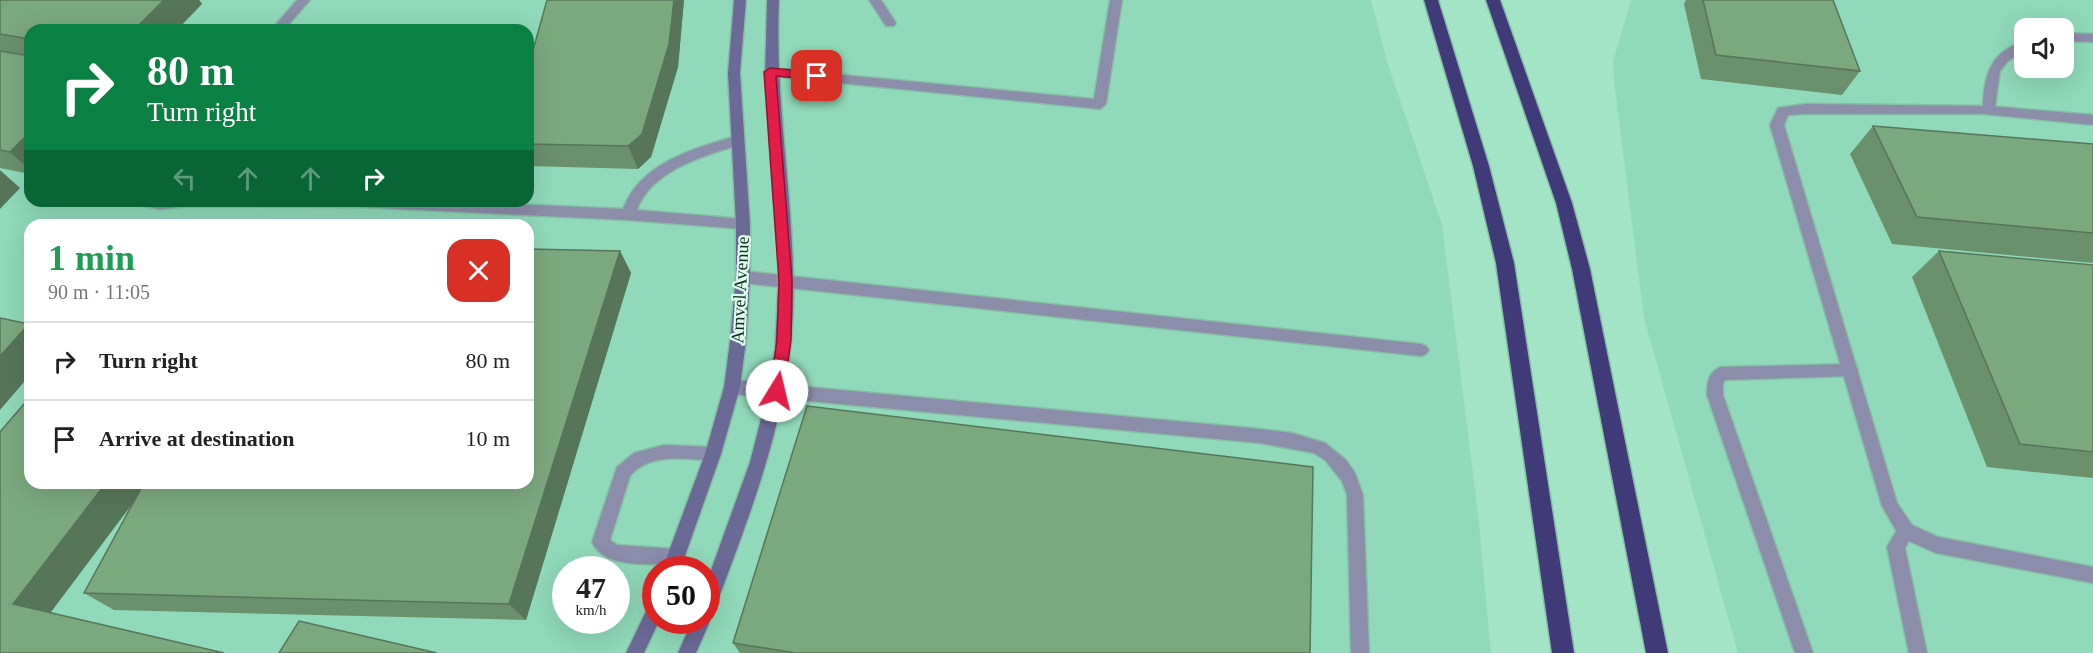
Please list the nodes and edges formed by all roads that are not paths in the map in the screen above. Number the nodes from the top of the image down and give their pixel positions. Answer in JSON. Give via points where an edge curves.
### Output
{"nodes":[{"id":1,"x":304,"y":0,"type":"edge"},
{"id":2,"x":740,"y":0,"type":"edge"},
{"id":3,"x":773,"y":0,"type":"edge"},
{"id":4,"x":875,"y":0,"type":"edge"},
{"id":5,"x":1116,"y":0,"type":"edge"},
{"id":6,"x":1431,"y":0,"type":"edge"},
{"id":7,"x":1493,"y":0,"type":"edge"},
{"id":8,"x":890,"y":23,"type":"dead end"},
{"id":9,"x":282,"y":24,"type":"edge"},
{"id":10,"x":2074,"y":37,"type":"edge"},
{"id":11,"x":2093,"y":38,"type":"edge"},
{"id":12,"x":2014,"y":50,"type":"edge"},
{"id":13,"x":770,"y":72,"type":"junction"},
{"id":14,"x":1989,"y":111,"type":"junction"},
{"id":15,"x":2093,"y":120,"type":"edge"},
{"id":16,"x":737,"y":141,"type":"junction"},
{"id":17,"x":462,"y":207,"type":"edge"},
{"id":18,"x":628,"y":215,"type":"junction"},
{"id":19,"x":743,"y":224,"type":"junction"},
{"id":20,"x":743,"y":277,"type":"junction"},
{"id":21,"x":786,"y":281,"type":"junction"},
{"id":22,"x":1421,"y":350,"type":"dead end"},
{"id":23,"x":1850,"y":370,"type":"junction"},
{"id":24,"x":732,"y":387,"type":"junction"},
{"id":25,"x":777,"y":391,"type":"junction"},
{"id":26,"x":713,"y":454,"type":"junction"},
{"id":27,"x":1906,"y":531,"type":"junction"},
{"id":28,"x":677,"y":556,"type":"edge"},
{"id":29,"x":642,"y":558,"type":"edge"},
{"id":30,"x":720,"y":570,"type":"edge"},
{"id":31,"x":2093,"y":575,"type":"edge"},
{"id":32,"x":644,"y":634,"type":"edge"},
{"id":33,"x":695,"y":634,"type":"edge"},
{"id":34,"x":635,"y":653,"type":"edge"},
{"id":35,"x":687,"y":653,"type":"edge"},
{"id":36,"x":1360,"y":653,"type":"edge"},
{"id":37,"x":1563,"y":653,"type":"edge"},
{"id":38,"x":1657,"y":653,"type":"edge"},
{"id":39,"x":1804,"y":653,"type":"edge"},
{"id":40,"x":1918,"y":653,"type":"edge"}],
"edges":[{"from":1,"to":9,"type":"street"},
{"from":2,"to":16,"type":"main road","name":"Amvel Avenue","via":[[734,73]]},
{"from":3,"to":13,"type":"main road"},
{"from":4,"to":8,"type":"street"},
{"from":5,"to":13,"type":"street","via":[[1100,104]]},
{"from":6,"to":37,"type":"highway","via":[[1481,165],[1505,262]]},
{"from":7,"to":38,"type":"highway","via":[[1564,203],[1579,258]]},
{"from":10,"to":11,"type":"street"},
{"from":12,"to":14,"type":"street","via":[[1990,74]]},
{"from":13,"to":21,"type":"main road"},
{"from":14,"to":15,"type":"street"},
{"from":14,"to":23,"type":"street","via":[[1784,111],[1777,125]]},
{"from":16,"to":18,"type":"street","via":[[697,152],[673,165],[642,187],[630,204]]},
{"from":16,"to":19,"type":"main road","name":"Amvel Avenue"},
{"from":17,"to":18,"type":"street"},
{"from":18,"to":19,"type":"street"},
{"from":19,"to":20,"type":"main road","name":"Amvel Avenue"},
{"from":20,"to":21,"type":"street"},
{"from":20,"to":24,"type":"main road","name":"Amvel Avenue"},
{"from":21,"to":22,"type":"street"},
{"from":21,"to":25,"type":"main road"},
{"from":23,"to":27,"type":"street","via":[[1890,506]]},
{"from":23,"to":39,"type":"street","via":[[1721,374],[1715,382],[1715,395]]},
{"from":24,"to":25,"type":"street"},
{"from":24,"to":26,"type":"main road","name":"Amvel Avenue"},
{"from":25,"to":30,"type":"main road","via":[[753,480]]},
{"from":25,"to":36,"type":"street","via":[[1260,436],[1318,446],[1342,465],[1355,495]]},
{"from":26,"to":28,"type":"main road","name":"Amvel Avenue"},
{"from":26,"to":29,"type":"street","via":[[639,456],[629,462],[601,542],[615,553]]},
{"from":27,"to":31,"type":"street","via":[[1936,545]]},
{"from":27,"to":40,"type":"street","via":[[1896,547]]},
{"from":32,"to":34,"type":"main road"},
{"from":33,"to":35,"type":"main road"}]}
